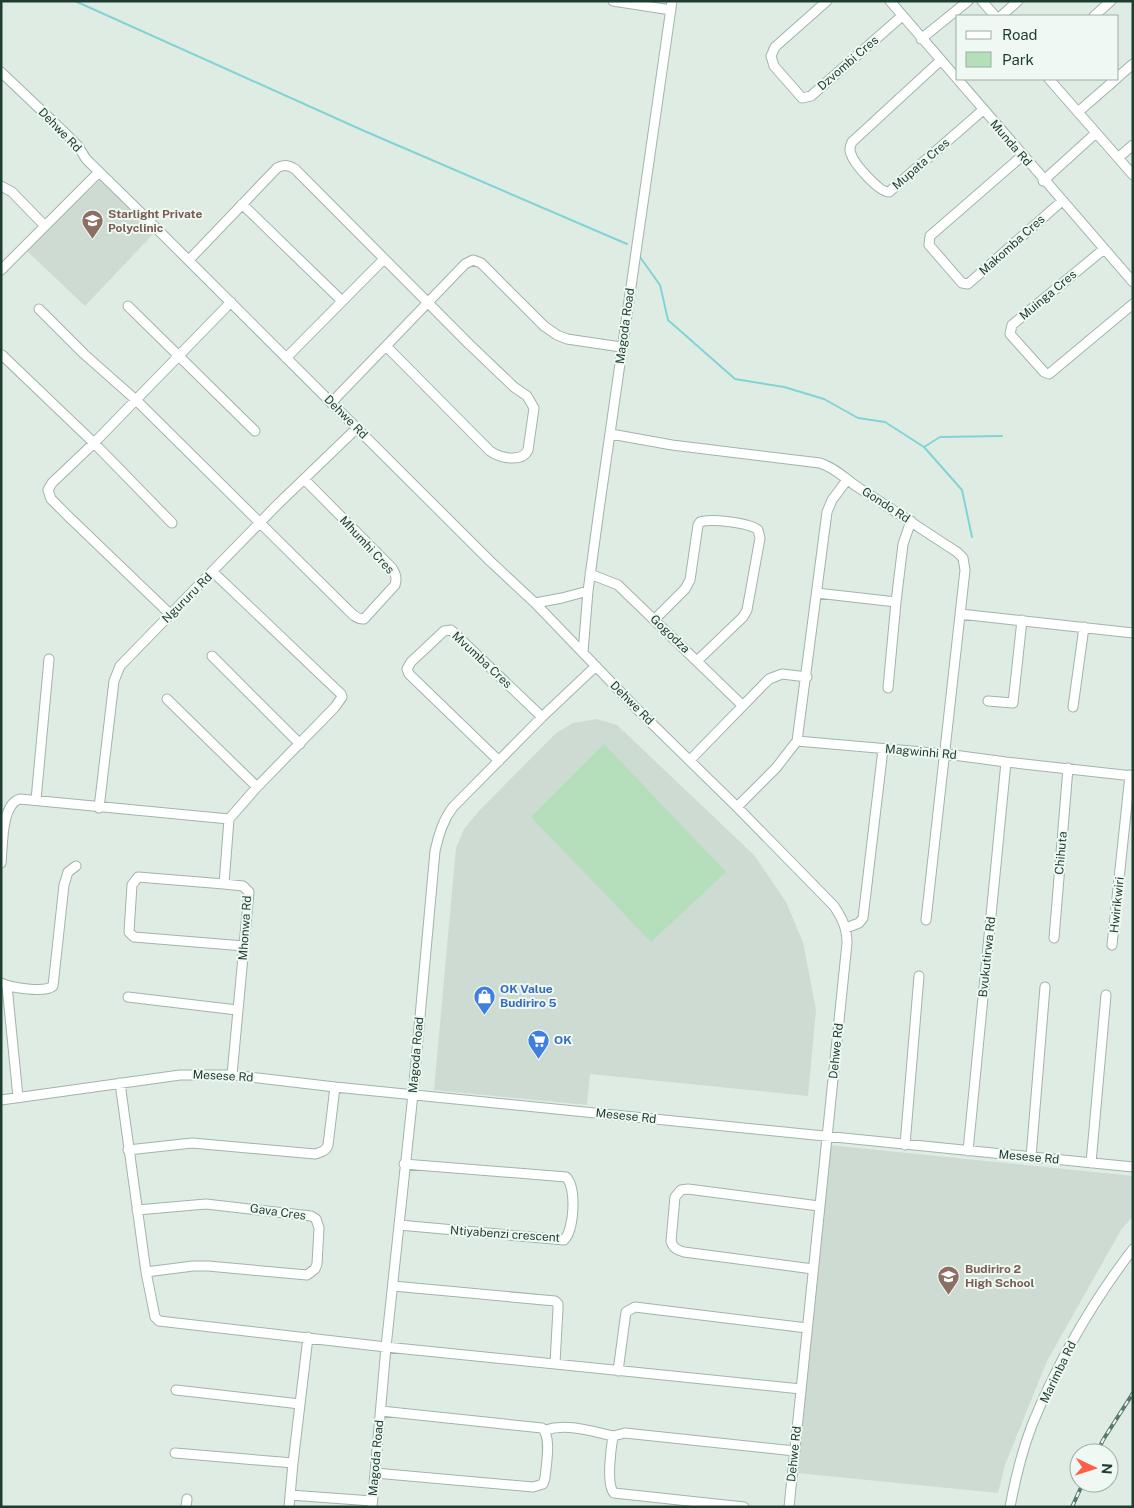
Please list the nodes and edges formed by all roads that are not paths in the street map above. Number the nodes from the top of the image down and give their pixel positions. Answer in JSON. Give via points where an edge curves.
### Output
{"nodes":[{"id":1,"x":613,"y":1,"type":"edge"},
{"id":2,"x":827,"y":1,"type":"edge"},
{"id":3,"x":890,"y":1,"type":"edge"},
{"id":4,"x":968,"y":1,"type":"edge"},
{"id":5,"x":982,"y":1,"type":"edge"},
{"id":6,"x":1018,"y":1,"type":"edge"},
{"id":7,"x":1111,"y":1,"type":"edge"},
{"id":8,"x":672,"y":6,"type":"edge"},
{"id":9,"x":994,"y":15,"type":"edge"},
{"id":10,"x":1002,"y":15,"type":"edge"},
{"id":11,"x":1095,"y":15,"type":"edge"},
{"id":12,"x":902,"y":16,"type":"junction"},
{"id":13,"x":922,"y":39,"type":"junction"},
{"id":14,"x":940,"y":61,"type":"junction"},
{"id":15,"x":1133,"y":64,"type":"edge"},
{"id":16,"x":1,"y":72,"type":"edge"},
{"id":17,"x":1119,"y":76,"type":"edge"},
{"id":18,"x":956,"y":79,"type":"edge"},
{"id":19,"x":957,"y":80,"type":"edge"},
{"id":20,"x":1051,"y":80,"type":"edge"},
{"id":21,"x":1115,"y":80,"type":"edge"},
{"id":22,"x":983,"y":110,"type":"junction"},
{"id":23,"x":1078,"y":112,"type":"junction"},
{"id":24,"x":1096,"y":133,"type":"junction"},
{"id":25,"x":1133,"y":145,"type":"edge"},
{"id":26,"x":1022,"y":156,"type":"junction"},
{"id":27,"x":1118,"y":158,"type":"junction"},
{"id":28,"x":99,"y":172,"type":"junction"},
{"id":29,"x":1133,"y":175,"type":"edge"},
{"id":30,"x":1044,"y":181,"type":"junction"},
{"id":31,"x":1,"y":186,"type":"edge"},
{"id":32,"x":1062,"y":201,"type":"junction"},
{"id":33,"x":242,"y":204,"type":"junction"},
{"id":34,"x":44,"y":226,"type":"junction"},
{"id":35,"x":1104,"y":248,"type":"junction"},
{"id":36,"x":384,"y":258,"type":"junction"},
{"id":37,"x":189,"y":260,"type":"junction"},
{"id":38,"x":1,"y":270,"type":"edge"},
{"id":39,"x":1133,"y":282,"type":"edge"},
{"id":40,"x":342,"y":300,"type":"junction"},
{"id":41,"x":231,"y":302,"type":"junction"},
{"id":42,"x":428,"y":303,"type":"junction"},
{"id":43,"x":1133,"y":304,"type":"edge"},
{"id":44,"x":128,"y":306,"type":"dead end"},
{"id":45,"x":39,"y":309,"type":"dead end"},
{"id":46,"x":386,"y":346,"type":"junction"},
{"id":47,"x":621,"y":347,"type":"junction"},
{"id":48,"x":178,"y":355,"type":"junction"},
{"id":49,"x":2,"y":356,"type":"edge"},
{"id":50,"x":286,"y":358,"type":"junction"},
{"id":51,"x":136,"y":400,"type":"junction"},
{"id":52,"x":331,"y":403,"type":"junction"},
{"id":53,"x":357,"y":428,"type":"junction"},
{"id":54,"x":255,"y":431,"type":"dead end"},
{"id":55,"x":611,"y":434,"type":"junction"},
{"id":56,"x":94,"y":443,"type":"junction"},
{"id":57,"x":304,"y":479,"type":"junction"},
{"id":58,"x":847,"y":480,"type":"junction"},
{"id":59,"x":912,"y":521,"type":"junction"},
{"id":60,"x":172,"y":523,"type":"dead end"},
{"id":61,"x":260,"y":524,"type":"junction"},
{"id":62,"x":213,"y":572,"type":"junction"},
{"id":63,"x":590,"y":574,"type":"junction"},
{"id":64,"x":588,"y":591,"type":"junction"},
{"id":65,"x":817,"y":593,"type":"junction"},
{"id":66,"x":896,"y":602,"type":"junction"},
{"id":67,"x":535,"y":603,"type":"junction"},
{"id":68,"x":960,"y":614,"type":"junction"},
{"id":69,"x":171,"y":615,"type":"junction"},
{"id":70,"x":655,"y":619,"type":"junction"},
{"id":71,"x":1022,"y":620,"type":"junction"},
{"id":72,"x":1084,"y":627,"type":"junction"},
{"id":73,"x":1133,"y":633,"type":"edge"},
{"id":74,"x":582,"y":652,"type":"junction"},
{"id":75,"x":212,"y":656,"type":"dead end"},
{"id":76,"x":49,"y":659,"type":"dead end"},
{"id":77,"x":697,"y":661,"type":"junction"},
{"id":78,"x":596,"y":666,"type":"junction"},
{"id":79,"x":806,"y":677,"type":"junction"},
{"id":80,"x":888,"y":688,"type":"dead end"},
{"id":81,"x":168,"y":699,"type":"dead end"},
{"id":82,"x":988,"y":701,"type":"dead end"},
{"id":83,"x":742,"y":705,"type":"junction"},
{"id":84,"x":1072,"y":707,"type":"dead end"},
{"id":85,"x":542,"y":717,"type":"junction"},
{"id":86,"x":797,"y":742,"type":"junction"},
{"id":87,"x":300,"y":744,"type":"junction"},
{"id":88,"x":884,"y":749,"type":"junction"},
{"id":89,"x":946,"y":754,"type":"junction"},
{"id":90,"x":690,"y":760,"type":"junction"},
{"id":91,"x":498,"y":761,"type":"junction"},
{"id":92,"x":1006,"y":762,"type":"junction"},
{"id":93,"x":1068,"y":768,"type":"junction"},
{"id":94,"x":1131,"y":775,"type":"edge"},
{"id":95,"x":257,"y":787,"type":"junction"},
{"id":96,"x":36,"y":800,"type":"junction"},
{"id":97,"x":738,"y":807,"type":"junction"},
{"id":98,"x":100,"y":808,"type":"junction"},
{"id":99,"x":229,"y":819,"type":"junction"},
{"id":100,"x":1,"y":863,"type":"edge"},
{"id":101,"x":76,"y":866,"type":"dead end"},
{"id":102,"x":224,"y":884,"type":"junction"},
{"id":103,"x":926,"y":920,"type":"dead end"},
{"id":104,"x":846,"y":928,"type":"junction"},
{"id":105,"x":1054,"y":938,"type":"dead end"},
{"id":106,"x":1112,"y":945,"type":"dead end"},
{"id":107,"x":244,"y":946,"type":"junction"},
{"id":108,"x":919,"y":976,"type":"dead end"},
{"id":109,"x":4,"y":984,"type":"edge"},
{"id":110,"x":1046,"y":987,"type":"dead end"},
{"id":111,"x":1106,"y":995,"type":"dead end"},
{"id":112,"x":128,"y":998,"type":"dead end"},
{"id":113,"x":237,"y":1010,"type":"junction"},
{"id":114,"x":232,"y":1075,"type":"junction"},
{"id":115,"x":120,"y":1083,"type":"junction"},
{"id":116,"x":335,"y":1087,"type":"junction"},
{"id":117,"x":413,"y":1094,"type":"junction"},
{"id":118,"x":18,"y":1097,"type":"junction"},
{"id":119,"x":1,"y":1100,"type":"edge"},
{"id":120,"x":827,"y":1136,"type":"junction"},
{"id":121,"x":905,"y":1145,"type":"junction"},
{"id":122,"x":128,"y":1150,"type":"junction"},
{"id":123,"x":968,"y":1151,"type":"junction"},
{"id":124,"x":1031,"y":1157,"type":"junction"},
{"id":125,"x":1091,"y":1162,"type":"junction"},
{"id":126,"x":404,"y":1164,"type":"junction"},
{"id":127,"x":1133,"y":1166,"type":"edge"},
{"id":128,"x":819,"y":1206,"type":"junction"},
{"id":129,"x":137,"y":1210,"type":"junction"},
{"id":130,"x":399,"y":1225,"type":"junction"},
{"id":131,"x":1133,"y":1249,"type":"edge"},
{"id":132,"x":813,"y":1269,"type":"junction"},
{"id":133,"x":146,"y":1272,"type":"junction"},
{"id":134,"x":393,"y":1286,"type":"junction"},
{"id":135,"x":807,"y":1328,"type":"junction"},
{"id":136,"x":308,"y":1337,"type":"junction"},
{"id":137,"x":386,"y":1347,"type":"junction"},
{"id":138,"x":555,"y":1364,"type":"junction"},
{"id":139,"x":618,"y":1372,"type":"junction"},
{"id":140,"x":801,"y":1389,"type":"junction"},
{"id":141,"x":176,"y":1390,"type":"dead end"},
{"id":142,"x":300,"y":1404,"type":"junction"},
{"id":143,"x":381,"y":1411,"type":"junction"},
{"id":144,"x":545,"y":1430,"type":"junction"},
{"id":145,"x":613,"y":1436,"type":"junction"},
{"id":146,"x":795,"y":1451,"type":"junction"},
{"id":147,"x":175,"y":1453,"type":"dead end"},
{"id":148,"x":293,"y":1463,"type":"junction"},
{"id":149,"x":375,"y":1473,"type":"junction"},
{"id":150,"x":290,"y":1495,"type":"junction"},
{"id":151,"x":372,"y":1504,"type":"edge"},
{"id":152,"x":289,"y":1507,"type":"edge"},
{"id":153,"x":744,"y":1507,"type":"edge"},
{"id":154,"x":789,"y":1507,"type":"edge"},
{"id":155,"x":1010,"y":1507,"type":"edge"}],
"edges":[{"from":1,"to":8,"type":"street"},
{"from":2,"to":12,"type":"street","name":"Dzvombi Cres","via":[[775,47],[771,56],[774,66],[802,98],[811,96]]},
{"from":3,"to":12,"type":"street","name":"Munda Rd"},
{"from":4,"to":13,"type":"street"},
{"from":5,"to":9,"type":"street"},
{"from":6,"to":10,"type":"street"},
{"from":7,"to":11,"type":"street"},
{"from":8,"to":47,"type":"street","name":"Magoda Road"},
{"from":12,"to":13,"type":"street","name":"Munda Rd"},
{"from":13,"to":14,"type":"street","name":"Munda Rd"},
{"from":14,"to":18,"type":"street","name":"Munda Rd"},
{"from":14,"to":22,"type":"street","name":"Mupata Cres","via":[[852,142],[851,154],[860,168],[881,190],[889,192]]},
{"from":15,"to":17,"type":"street"},
{"from":16,"to":28,"type":"street","name":"Dehwe Rd","via":[[64,131]]},
{"from":19,"to":22,"type":"street","name":"Munda Rd"},
{"from":20,"to":23,"type":"street"},
{"from":21,"to":23,"type":"street"},
{"from":22,"to":26,"type":"street","name":"Munda Rd"},
{"from":23,"to":24,"type":"street"},
{"from":24,"to":27,"type":"street"},
{"from":24,"to":30,"type":"street"},
{"from":25,"to":27,"type":"street"},
{"from":26,"to":30,"type":"street","name":"Munda Rd"},
{"from":26,"to":32,"type":"street","name":"Makomba Cres","via":[[930,236],[929,245],[962,283],[968,284]]},
{"from":27,"to":29,"type":"street"},
{"from":28,"to":34,"type":"street"},
{"from":28,"to":37,"type":"street","name":"Dehwe Rd"},
{"from":30,"to":32,"type":"street","name":"Munda Rd"},
{"from":31,"to":34,"type":"street","via":[[12,192]]},
{"from":32,"to":35,"type":"street","name":"Munda Rd"},
{"from":33,"to":36,"type":"street","via":[[278,168],[290,165]]},
{"from":33,"to":37,"type":"street"},
{"from":33,"to":40,"type":"street"},
{"from":34,"to":38,"type":"street"},
{"from":35,"to":39,"type":"street","name":"Munda Rd"},
{"from":35,"to":43,"type":"street","name":"Muinga Cres","via":[[1012,325],[1010,334],[1049,374]]},
{"from":36,"to":40,"type":"street"},
{"from":36,"to":42,"type":"street"},
{"from":37,"to":41,"type":"street","name":"Dehwe Rd"},
{"from":40,"to":50,"type":"street"},
{"from":41,"to":48,"type":"street"},
{"from":41,"to":50,"type":"street","name":"Dehwe Rd"},
{"from":42,"to":46,"type":"street"},
{"from":42,"to":46,"type":"street","via":[[531,401],[533,420],[526,454],[516,458],[490,451]]},
{"from":42,"to":47,"type":"street","via":[[465,264],[477,260],[557,335]]},
{"from":44,"to":48,"type":"street"},
{"from":45,"to":51,"type":"street"},
{"from":46,"to":52,"type":"street"},
{"from":47,"to":55,"type":"street","name":"Magoda Road"},
{"from":48,"to":51,"type":"street"},
{"from":48,"to":54,"type":"street"},
{"from":49,"to":56,"type":"street"},
{"from":50,"to":52,"type":"street","name":"Dehwe Rd"},
{"from":51,"to":56,"type":"street"},
{"from":51,"to":61,"type":"street"},
{"from":52,"to":53,"type":"street","name":"Dehwe Rd"},
{"from":53,"to":57,"type":"street","name":"Ngururu Rd"},
{"from":53,"to":67,"type":"street","name":"Dehwe Rd"},
{"from":55,"to":58,"type":"street","name":"Gondo Rd","via":[[820,463],[837,470]]},
{"from":55,"to":63,"type":"street","name":"Magoda Road"},
{"from":56,"to":60,"type":"street"},
{"from":56,"to":69,"type":"street","via":[[52,483],[48,494]]},
{"from":57,"to":61,"type":"street","name":"Ngururu Rd"},
{"from":57,"to":61,"type":"street","name":"Mhumhi Cres","via":[[396,574],[395,586],[364,619],[352,614]]},
{"from":58,"to":59,"type":"street","name":"Gondo Rd"},
{"from":58,"to":65,"type":"street","via":[[827,512]]},
{"from":59,"to":66,"type":"street","via":[[903,544]]},
{"from":59,"to":68,"type":"street","name":"Gondo Rd","via":[[963,558],[965,570]]},
{"from":61,"to":62,"type":"street","name":"Ngururu Rd"},
{"from":62,"to":69,"type":"street","name":"Ngururu Rd"},
{"from":62,"to":87,"type":"street","via":[[341,694],[340,700]]},
{"from":63,"to":64,"type":"street","name":"Magoda Road"},
{"from":63,"to":70,"type":"street","name":"Gogodza","via":[[618,585]]},
{"from":64,"to":67,"type":"street"},
{"from":64,"to":74,"type":"street","name":"Magoda Road"},
{"from":65,"to":66,"type":"street"},
{"from":65,"to":79,"type":"street"},
{"from":66,"to":80,"type":"street"},
{"from":67,"to":74,"type":"street","name":"Dehwe Rd"},
{"from":68,"to":71,"type":"street"},
{"from":68,"to":89,"type":"street","name":"Gondo Rd"},
{"from":69,"to":98,"type":"street","name":"Ngururu Rd","via":[[122,663],[116,673]]},
{"from":70,"to":77,"type":"street","name":"Gogodza"},
{"from":70,"to":77,"type":"street","via":[[690,580],[700,522],[709,520],[751,526],[758,530],[760,538],[747,610]]},
{"from":71,"to":72,"type":"street"},
{"from":71,"to":82,"type":"street","via":[[1013,703]]},
{"from":72,"to":73,"type":"street"},
{"from":72,"to":84,"type":"street"},
{"from":74,"to":78,"type":"street","name":"Dehwe Rd"},
{"from":75,"to":87,"type":"street"},
{"from":76,"to":96,"type":"street"},
{"from":77,"to":83,"type":"street","name":"Gogodza"},
{"from":78,"to":85,"type":"street","name":"Magoda Road"},
{"from":78,"to":90,"type":"street","name":"Dehwe Rd"},
{"from":79,"to":83,"type":"street","via":[[773,676]]},
{"from":79,"to":86,"type":"street"},
{"from":81,"to":95,"type":"street"},
{"from":83,"to":90,"type":"street"},
{"from":85,"to":91,"type":"street","name":"Magoda Road"},
{"from":85,"to":91,"type":"street","name":"Mvumba Cres","via":[[451,630],[444,631],[411,662],[407,669],[409,674]]},
{"from":86,"to":88,"type":"street","name":"Magwinhi Rd"},
{"from":86,"to":97,"type":"street"},
{"from":87,"to":95,"type":"street"},
{"from":88,"to":89,"type":"street","name":"Magwinhi Rd"},
{"from":88,"to":104,"type":"street","via":[[863,918]]},
{"from":89,"to":92,"type":"street","name":"Magwinhi Rd"},
{"from":89,"to":103,"type":"street","name":"Gondo Rd"},
{"from":90,"to":97,"type":"street","name":"Dehwe Rd"},
{"from":91,"to":117,"type":"street","name":"Magoda Road","via":[[453,807],[439,833]]},
{"from":92,"to":93,"type":"street","name":"Magwinhi Rd"},
{"from":92,"to":123,"type":"street","name":"Bvukutirwa Rd"},
{"from":93,"to":94,"type":"street","name":"Magwinhi Rd"},
{"from":93,"to":105,"type":"street","name":"Chihuta"},
{"from":94,"to":106,"type":"street","name":"Hwirikwiri"},
{"from":95,"to":99,"type":"street"},
{"from":96,"to":98,"type":"street"},
{"from":96,"to":100,"type":"street","via":[[20,799],[9,806]]},
{"from":97,"to":104,"type":"street","name":"Dehwe Rd","via":[[834,906]]},
{"from":98,"to":99,"type":"street"},
{"from":99,"to":102,"type":"street"},
{"from":101,"to":109,"type":"street","via":[[68,872],[64,885],[54,984],[45,990]]},
{"from":102,"to":107,"type":"street","name":"Mhonwa Rd","via":[[243,886],[249,892]]},
{"from":102,"to":107,"type":"street","via":[[139,876],[132,885],[129,932],[134,937]]},
{"from":104,"to":120,"type":"street","name":"Dehwe Rd","via":[[848,943]]},
{"from":107,"to":113,"type":"street","name":"Mhonwa Rd"},
{"from":108,"to":121,"type":"street"},
{"from":109,"to":118,"type":"street"},
{"from":110,"to":124,"type":"street"},
{"from":111,"to":125,"type":"street"},
{"from":112,"to":113,"type":"street"},
{"from":113,"to":114,"type":"street","name":"Mhonwa Rd"},
{"from":114,"to":115,"type":"street","name":"Mesese Rd","via":[[180,1075]]},
{"from":114,"to":116,"type":"street","name":"Mesese Rd"},
{"from":115,"to":118,"type":"street","name":"Mesese Rd"},
{"from":115,"to":122,"type":"street"},
{"from":116,"to":117,"type":"street","name":"Mesese Rd"},
{"from":116,"to":122,"type":"street","via":[[328,1145],[320,1153],[192,1142]]},
{"from":117,"to":120,"type":"street","name":"Mesese Rd"},
{"from":117,"to":126,"type":"street","name":"Magoda Road"},
{"from":118,"to":119,"type":"street","name":"Mesese Rd"},
{"from":120,"to":121,"type":"street","name":"Mesese Rd"},
{"from":120,"to":128,"type":"street","name":"Dehwe Rd"},
{"from":121,"to":123,"type":"street","name":"Mesese Rd"},
{"from":122,"to":129,"type":"street"},
{"from":123,"to":124,"type":"street","name":"Mesese Rd"},
{"from":124,"to":125,"type":"street","name":"Mesese Rd"},
{"from":125,"to":127,"type":"street","name":"Mesese Rd"},
{"from":126,"to":130,"type":"street","name":"Magoda Road"},
{"from":126,"to":130,"type":"street","name":"Ntiyabenzi crescent","via":[[566,1178],[572,1190],[571,1217],[564,1240]]},
{"from":128,"to":132,"type":"street","name":"Dehwe Rd"},
{"from":128,"to":132,"type":"street","via":[[684,1189],[675,1198],[671,1241],[675,1249]]},
{"from":129,"to":133,"type":"street"},
{"from":129,"to":133,"type":"street","name":"Gava Cres","via":[[192,1204],[241,1207],[311,1216],[319,1228],[317,1264],[307,1276],[208,1266]]},
{"from":130,"to":134,"type":"street","name":"Magoda Road"},
{"from":131,"to":155,"type":"street","name":"Marimba Rd","via":[[1072,1343],[1052,1383],[1032,1426]]},
{"from":132,"to":135,"type":"street","name":"Dehwe Rd"},
{"from":133,"to":136,"type":"street","via":[[155,1317],[159,1321]]},
{"from":134,"to":137,"type":"street","name":"Magoda Road"},
{"from":134,"to":138,"type":"street","via":[[555,1301],[558,1304]]},
{"from":135,"to":139,"type":"street","via":[[635,1307],[626,1312]]},
{"from":135,"to":140,"type":"street","name":"Dehwe Rd"},
{"from":136,"to":137,"type":"street"},
{"from":136,"to":142,"type":"street"},
{"from":137,"to":138,"type":"street"},
{"from":137,"to":143,"type":"street","name":"Magoda Road"},
{"from":138,"to":139,"type":"street"},
{"from":139,"to":140,"type":"street"},
{"from":140,"to":146,"type":"street","name":"Dehwe Rd"},
{"from":141,"to":142,"type":"street"},
{"from":142,"to":148,"type":"street"},
{"from":143,"to":144,"type":"street"},
{"from":143,"to":149,"type":"street","name":"Magoda Road"},
{"from":144,"to":145,"type":"street","via":[[577,1428]]},
{"from":144,"to":149,"type":"street","via":[[548,1444],[545,1478],[539,1486]]},
{"from":145,"to":146,"type":"street","via":[[625,1433]]},
{"from":145,"to":153,"type":"street","via":[[610,1488],[614,1493]]},
{"from":146,"to":154,"type":"street","name":"Dehwe Rd"},
{"from":147,"to":148,"type":"street"},
{"from":148,"to":150,"type":"street"},
{"from":149,"to":151,"type":"street","name":"Magoda Road"},
{"from":150,"to":151,"type":"street"},
{"from":150,"to":152,"type":"street"}]}
